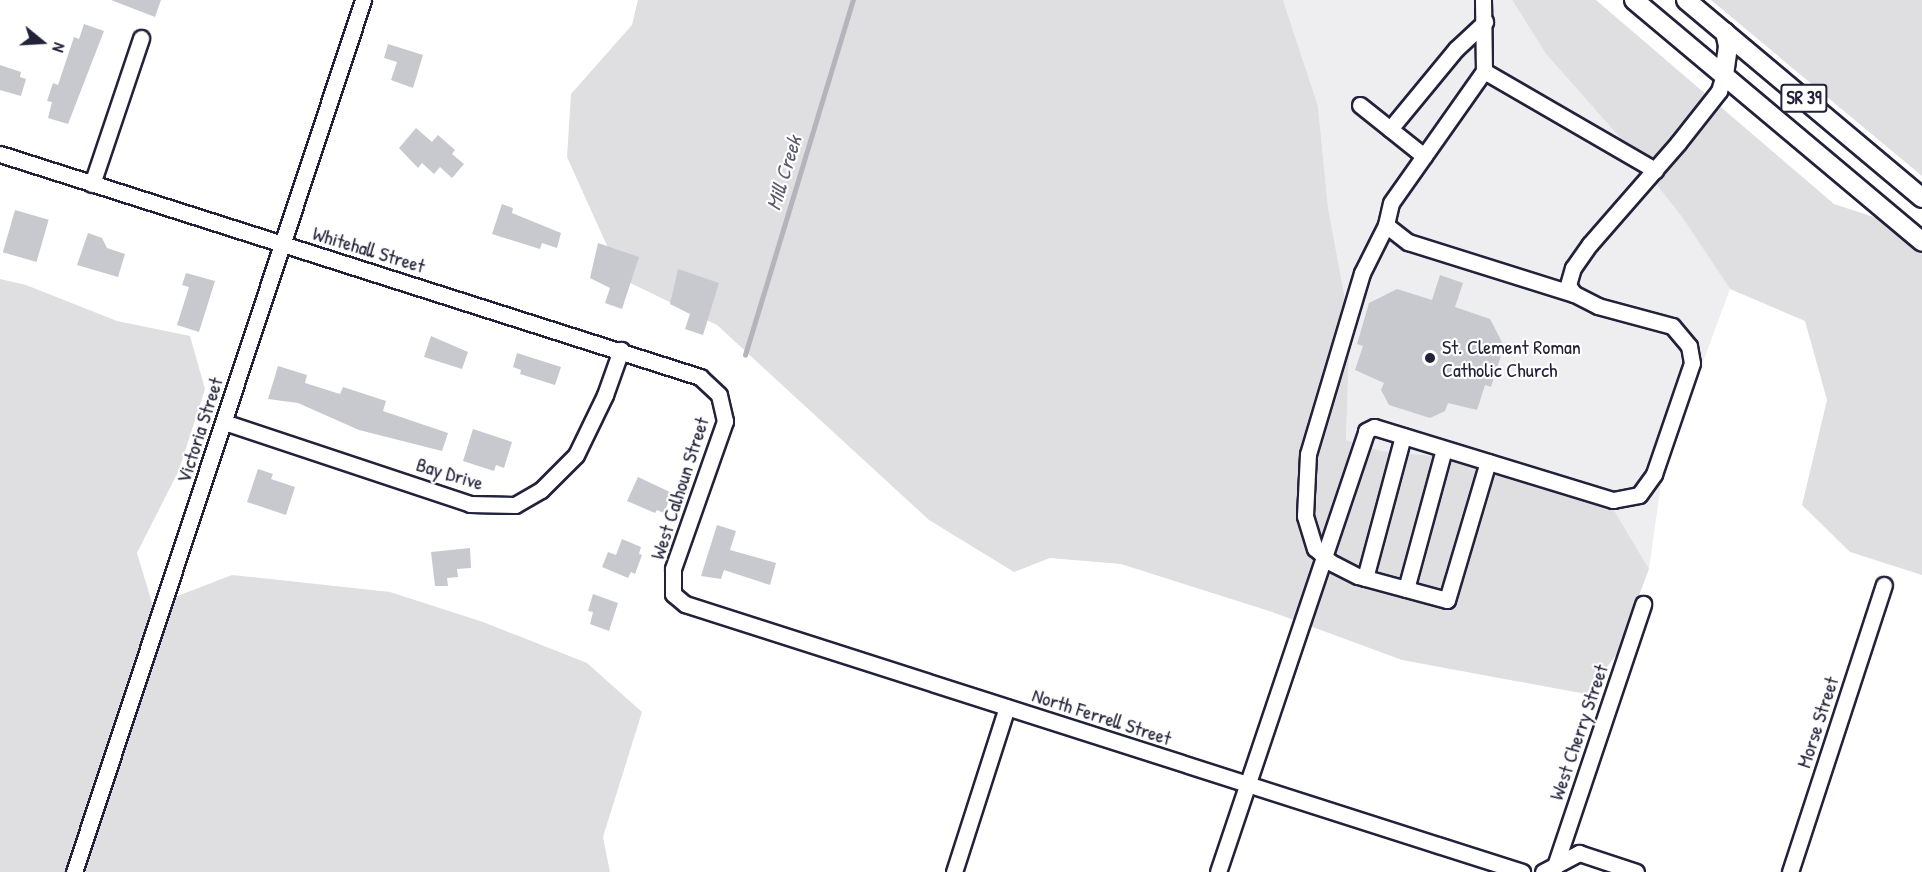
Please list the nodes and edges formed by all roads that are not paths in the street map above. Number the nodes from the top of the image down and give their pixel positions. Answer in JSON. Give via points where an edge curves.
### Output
{"nodes":[{"id":1,"x":363,"y":0,"type":"edge"},
{"id":2,"x":1483,"y":0,"type":"edge"},
{"id":3,"x":1634,"y":0,"type":"edge"},
{"id":4,"x":1686,"y":0,"type":"edge"},
{"id":5,"x":1485,"y":22,"type":"junction"},
{"id":6,"x":1725,"y":32,"type":"junction"},
{"id":7,"x":141,"y":38,"type":"dead end"},
{"id":8,"x":1484,"y":71,"type":"junction"},
{"id":9,"x":1724,"y":75,"type":"junction"},
{"id":10,"x":1360,"y":105,"type":"dead end"},
{"id":11,"x":1389,"y":129,"type":"junction"},
{"id":12,"x":0,"y":154,"type":"edge"},
{"id":13,"x":1424,"y":156,"type":"junction"},
{"id":14,"x":1655,"y":170,"type":"junction"},
{"id":15,"x":92,"y":184,"type":"junction"},
{"id":16,"x":1922,"y":198,"type":"edge"},
{"id":17,"x":1386,"y":225,"type":"junction"},
{"id":18,"x":1922,"y":243,"type":"edge"},
{"id":19,"x":283,"y":244,"type":"junction"},
{"id":20,"x":1574,"y":294,"type":"junction"},
{"id":21,"x":621,"y":350,"type":"junction"},
{"id":22,"x":719,"y":395,"type":"joint"},
{"id":23,"x":224,"y":422,"type":"junction"},
{"id":24,"x":1403,"y":436,"type":"junction"},
{"id":25,"x":1444,"y":449,"type":"junction"},
{"id":26,"x":1488,"y":462,"type":"junction"},
{"id":27,"x":1323,"y":555,"type":"junction"},
{"id":28,"x":1365,"y":578,"type":"junction"},
{"id":29,"x":1884,"y":585,"type":"dead end"},
{"id":30,"x":1406,"y":589,"type":"junction"},
{"id":31,"x":673,"y":594,"type":"joint"},
{"id":32,"x":1643,"y":604,"type":"dead end"},
{"id":33,"x":1007,"y":707,"type":"junction"},
{"id":34,"x":1247,"y":785,"type":"junction"},
{"id":35,"x":1551,"y":869,"type":"edge"},
{"id":36,"x":74,"y":872,"type":"edge"},
{"id":37,"x":954,"y":872,"type":"edge"},
{"id":38,"x":1218,"y":872,"type":"edge"},
{"id":39,"x":1522,"y":872,"type":"edge"},
{"id":40,"x":1636,"y":872,"type":"edge"},
{"id":41,"x":1790,"y":872,"type":"edge"}],
"edges":[{"from":1,"to":19,"type":"street","name":"Victoria Street"},
{"from":2,"to":5,"type":"street"},
{"from":3,"to":9,"type":"main road","number":"SR 39"},
{"from":4,"to":6,"type":"main road","number":"SR 39"},
{"from":5,"to":8,"type":"street"},
{"from":5,"to":11,"type":"street","via":[[1456,49]]},
{"from":6,"to":9,"type":"main road","via":[[1728,46]]},
{"from":6,"to":16,"type":"main road","number":"SR 39"},
{"from":7,"to":15,"type":"street"},
{"from":8,"to":13,"type":"street"},
{"from":8,"to":14,"type":"street"},
{"from":9,"to":14,"type":"street","via":[[1719,91]]},
{"from":9,"to":18,"type":"main road","number":"SR 39"},
{"from":10,"to":11,"type":"street"},
{"from":11,"to":13,"type":"street"},
{"from":12,"to":15,"type":"street","name":"Whitehall Street"},
{"from":13,"to":17,"type":"street","via":[[1391,203]]},
{"from":14,"to":20,"type":"street","via":[[1573,268],[1568,285]]},
{"from":15,"to":19,"type":"street","name":"Whitehall Street"},
{"from":17,"to":20,"type":"street","via":[[1408,242]]},
{"from":17,"to":27,"type":"street","via":[[1362,273],[1308,454],[1305,516],[1315,548]]},
{"from":19,"to":21,"type":"street","name":"Whitehall Street"},
{"from":19,"to":23,"type":"street","name":"Victoria Street"},
{"from":20,"to":26,"type":"street","via":[[1598,306],[1671,326],[1689,346],[1692,363],[1654,474],[1639,495],[1613,500]]},
{"from":21,"to":22,"type":"street","name":"Whitehall Street","via":[[700,377]]},
{"from":21,"to":23,"type":"street","name":"Bay Drive","via":[[605,395],[576,455],[541,490],[515,505],[470,504]]},
{"from":22,"to":31,"type":"street","name":"West Calhoun Street","via":[[724,407],[722,434],[677,552],[671,579]]},
{"from":23,"to":36,"type":"street","name":"Victoria Street"},
{"from":24,"to":25,"type":"street"},
{"from":24,"to":27,"type":"street","via":[[1374,427],[1366,431]]},
{"from":24,"to":28,"type":"street"},
{"from":25,"to":26,"type":"street"},
{"from":25,"to":30,"type":"street"},
{"from":26,"to":30,"type":"street","via":[[1447,600]]},
{"from":27,"to":28,"type":"street"},
{"from":27,"to":34,"type":"street"},
{"from":28,"to":30,"type":"street"},
{"from":29,"to":41,"type":"street","name":"Morse Street"},
{"from":31,"to":33,"type":"street","name":"North Ferrell Street","via":[[692,607]]},
{"from":32,"to":35,"type":"street","name":"West Cherry Street"},
{"from":33,"to":34,"type":"street","name":"North Ferrell Street"},
{"from":33,"to":37,"type":"street"},
{"from":34,"to":38,"type":"street"},
{"from":34,"to":39,"type":"street","name":"North Ferrell Street"},
{"from":35,"to":40,"type":"street","via":[[1579,853]]}]}
